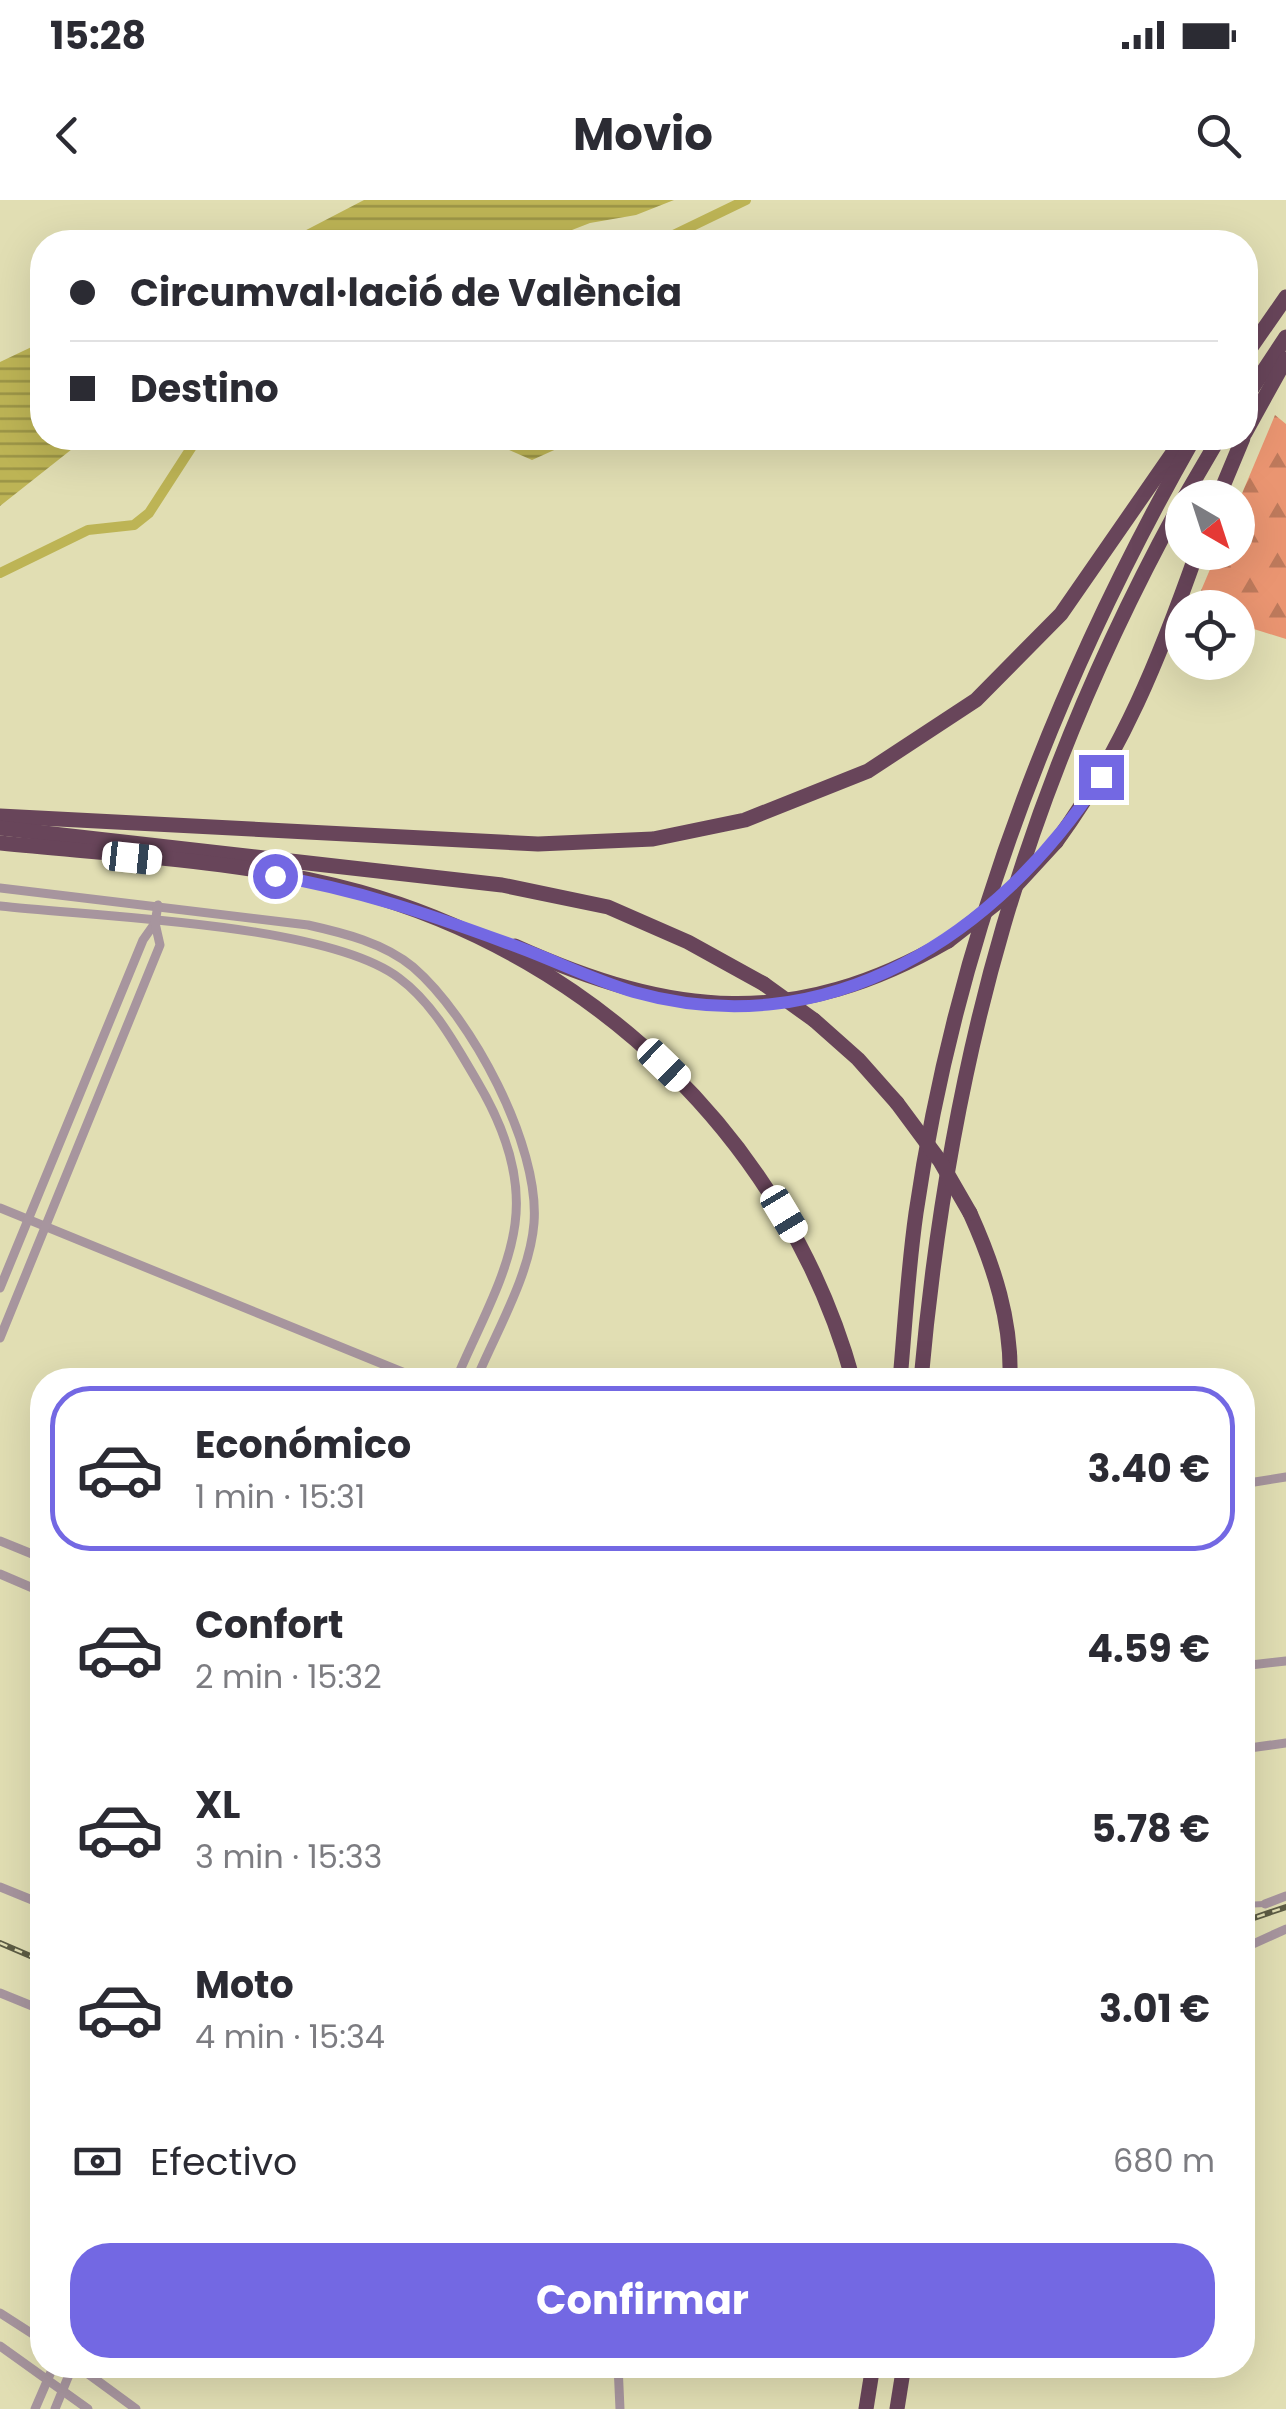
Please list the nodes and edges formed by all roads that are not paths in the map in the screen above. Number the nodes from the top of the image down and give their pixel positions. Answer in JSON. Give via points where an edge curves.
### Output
{"nodes":[{"id":1,"x":1286,"y":296,"type":"edge"},
{"id":2,"x":1258,"y":337,"type":"edge"},
{"id":3,"x":1286,"y":337,"type":"edge"},
{"id":4,"x":1286,"y":359,"type":"edge"},
{"id":5,"x":1258,"y":379,"type":"edge"},
{"id":6,"x":1258,"y":410,"type":"edge"},
{"id":7,"x":1175,"y":450,"type":"edge"},
{"id":8,"x":1187,"y":450,"type":"edge"},
{"id":9,"x":1212,"y":450,"type":"edge"},
{"id":10,"x":1238,"y":450,"type":"edge"},
{"id":11,"x":1195,"y":480,"type":"edge"},
{"id":12,"x":1225,"y":480,"type":"edge"},
{"id":13,"x":1165,"y":537,"type":"edge"},
{"id":14,"x":1191,"y":570,"type":"edge"},
{"id":15,"x":0,"y":816,"type":"edge"},
{"id":16,"x":0,"y":828,"type":"edge"},
{"id":17,"x":0,"y":843,"type":"edge"},
{"id":18,"x":0,"y":888,"type":"edge"},
{"id":19,"x":158,"y":905,"type":"junction"},
{"id":20,"x":0,"y":906,"type":"edge"},
{"id":21,"x":155,"y":923,"type":"junction"},
{"id":22,"x":483,"y":936,"type":"junction"},
{"id":23,"x":0,"y":1208,"type":"edge"},
{"id":24,"x":28,"y":1220,"type":"junction"},
{"id":25,"x":46,"y":1226,"type":"junction"},
{"id":26,"x":0,"y":1288,"type":"edge"},
{"id":27,"x":0,"y":1338,"type":"edge"},
{"id":28,"x":393,"y":1368,"type":"edge"},
{"id":29,"x":461,"y":1368,"type":"edge"},
{"id":30,"x":481,"y":1368,"type":"edge"},
{"id":31,"x":850,"y":1368,"type":"edge"},
{"id":32,"x":901,"y":1368,"type":"edge"},
{"id":33,"x":922,"y":1368,"type":"edge"},
{"id":34,"x":1009,"y":1368,"type":"edge"},
{"id":35,"x":1286,"y":1477,"type":"edge"},
{"id":36,"x":1255,"y":1482,"type":"edge"},
{"id":37,"x":0,"y":1541,"type":"edge"},
{"id":38,"x":30,"y":1553,"type":"edge"},
{"id":39,"x":0,"y":1574,"type":"edge"},
{"id":40,"x":30,"y":1587,"type":"edge"},
{"id":41,"x":1286,"y":1660,"type":"edge"},
{"id":42,"x":1255,"y":1664,"type":"edge"},
{"id":43,"x":1286,"y":1744,"type":"edge"},
{"id":44,"x":1255,"y":1748,"type":"edge"},
{"id":45,"x":0,"y":1887,"type":"edge"},
{"id":46,"x":1286,"y":1896,"type":"edge"},
{"id":47,"x":30,"y":1899,"type":"edge"},
{"id":48,"x":1255,"y":1904,"type":"edge"},
{"id":49,"x":1265,"y":1904,"type":"joint"},
{"id":50,"x":1286,"y":1929,"type":"edge"},
{"id":51,"x":1255,"y":1944,"type":"edge"},
{"id":52,"x":0,"y":1993,"type":"edge"},
{"id":53,"x":30,"y":2005,"type":"edge"},
{"id":54,"x":0,"y":2313,"type":"edge"},
{"id":55,"x":30,"y":2332,"type":"edge"},
{"id":56,"x":0,"y":2346,"type":"edge"},
{"id":57,"x":30,"y":2367,"type":"edge"},
{"id":58,"x":68,"y":2378,"type":"edge"},
{"id":59,"x":92,"y":2378,"type":"edge"},
{"id":60,"x":619,"y":2378,"type":"edge"},
{"id":61,"x":871,"y":2378,"type":"edge"},
{"id":62,"x":902,"y":2378,"type":"edge"},
{"id":63,"x":48,"y":2379,"type":"joint"},
{"id":64,"x":62,"y":2390,"type":"junction"},
{"id":65,"x":36,"y":2409,"type":"edge"},
{"id":66,"x":55,"y":2409,"type":"edge"},
{"id":67,"x":88,"y":2409,"type":"edge"},
{"id":68,"x":136,"y":2409,"type":"edge"},
{"id":69,"x":620,"y":2409,"type":"edge"},
{"id":70,"x":866,"y":2409,"type":"edge"},
{"id":71,"x":897,"y":2409,"type":"edge"}],
"edges":[{"from":1,"to":2,"type":"highway"},
{"from":3,"to":5,"type":"highway"},
{"from":4,"to":6,"type":"highway"},
{"from":7,"to":15,"type":"highway","via":[[1061,614],[976,700],[868,771],[761,815],[666,837],[572,844]]},
{"from":8,"to":32,"type":"highway","via":[[1064,691],[996,873],[938,1089],[916,1212]]},
{"from":9,"to":11,"type":"highway"},
{"from":10,"to":12,"type":"highway"},
{"from":13,"to":33,"type":"highway","via":[[1085,698],[1000,931],[946,1159]]},
{"from":14,"to":22,"type":"highway","bridge":true,"via":[[1126,732],[1056,842],[1008,894],[933,950],[820,994],[724,1005],[638,993]]},
{"from":16,"to":34,"type":"highway","bridge":true,"via":[[502,885],[608,907],[688,942],[814,1020],[897,1103],[970,1213],[996,1277]]},
{"from":17,"to":22,"type":"highway","via":[[309,881],[424,912]]},
{"from":18,"to":19,"type":"street"},
{"from":19,"to":21,"type":"street"},
{"from":19,"to":30,"type":"street","via":[[348,934],[412,966],[468,1038],[513,1114],[532,1174],[534,1225]]},
{"from":20,"to":21,"type":"street"},
{"from":21,"to":24,"type":"street"},
{"from":21,"to":25,"type":"street","via":[[160,945]]},
{"from":21,"to":29,"type":"street","via":[[307,942],[358,956],[400,978],[456,1045],[500,1121],[514,1180],[515,1224]]},
{"from":22,"to":31,"type":"highway","via":[[564,984],[704,1103],[764,1180],[804,1248]]},
{"from":23,"to":24,"type":"street"},
{"from":24,"to":25,"type":"street"},
{"from":24,"to":26,"type":"street"},
{"from":25,"to":27,"type":"street"},
{"from":25,"to":28,"type":"street"},
{"from":35,"to":36,"type":"street"},
{"from":37,"to":38,"type":"street"},
{"from":39,"to":40,"type":"street"},
{"from":41,"to":42,"type":"street"},
{"from":43,"to":44,"type":"street"},
{"from":45,"to":47,"type":"street"},
{"from":46,"to":49,"type":"street"},
{"from":48,"to":49,"type":"street"},
{"from":50,"to":51,"type":"street"},
{"from":52,"to":53,"type":"street"},
{"from":54,"to":55,"type":"street"},
{"from":56,"to":57,"type":"street"},
{"from":58,"to":64,"type":"street"},
{"from":59,"to":68,"type":"street"},
{"from":60,"to":69,"type":"street"},
{"from":61,"to":70,"type":"highway"},
{"from":62,"to":71,"type":"highway"},
{"from":63,"to":64,"type":"street"},
{"from":63,"to":65,"type":"street"},
{"from":64,"to":66,"type":"street"},
{"from":64,"to":67,"type":"street"}]}
